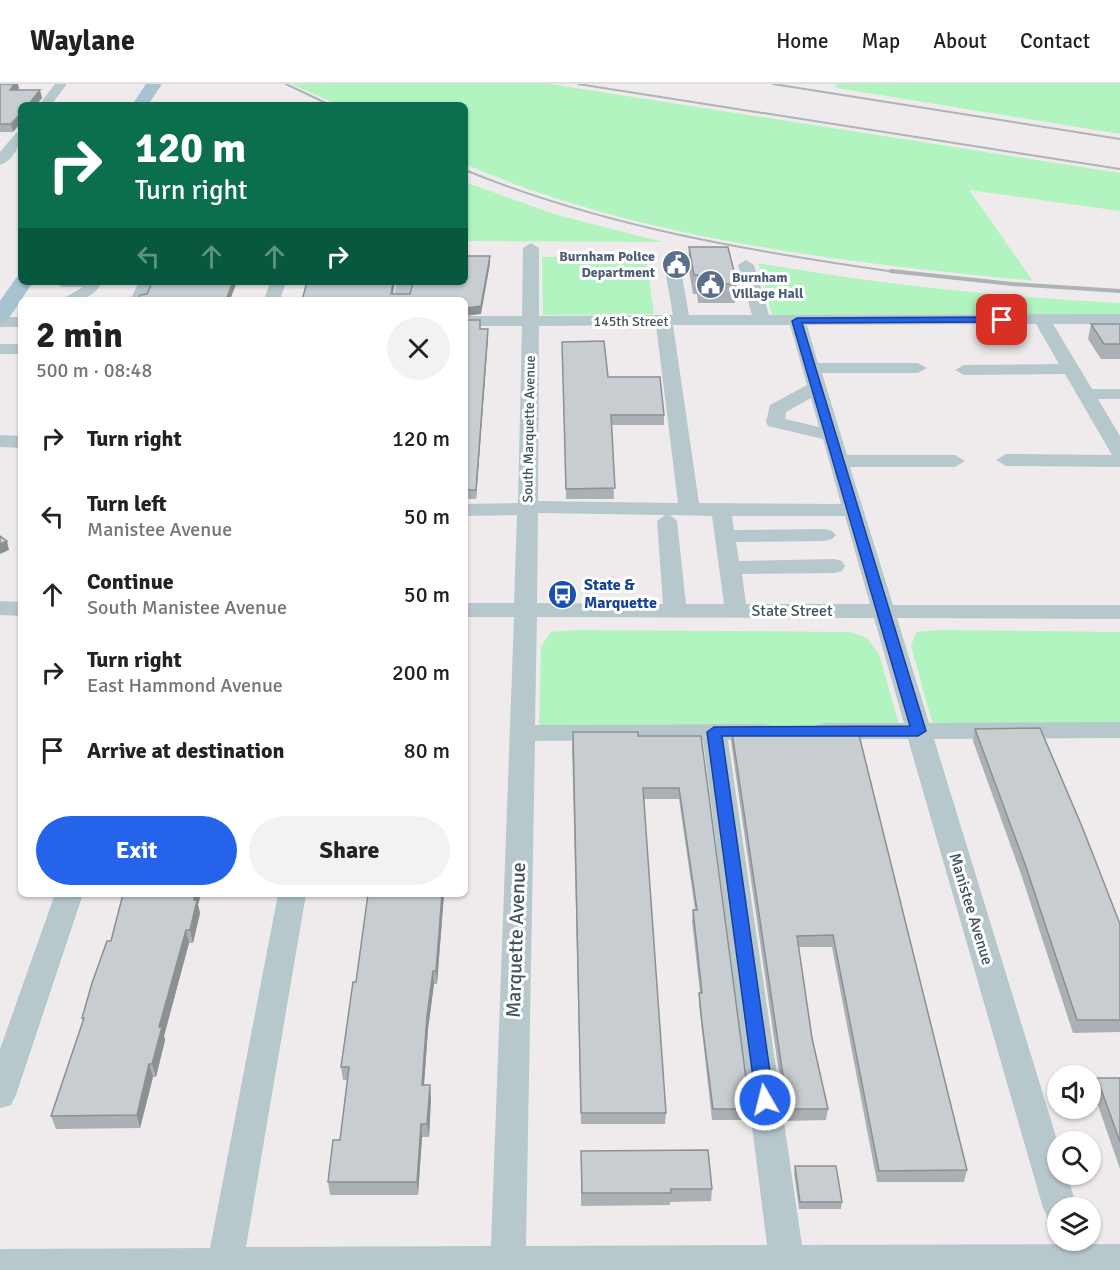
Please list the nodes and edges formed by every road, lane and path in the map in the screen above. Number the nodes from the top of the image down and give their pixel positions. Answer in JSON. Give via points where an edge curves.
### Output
{"nodes":[{"id":1,"x":61,"y":84,"type":"edge"},
{"id":2,"x":154,"y":84,"type":"edge"},
{"id":3,"x":47,"y":102,"type":"edge"},
{"id":4,"x":142,"y":102,"type":"edge"},
{"id":5,"x":18,"y":137,"type":"edge"},
{"id":6,"x":0,"y":138,"type":"edge"},
{"id":7,"x":18,"y":140,"type":"edge"},
{"id":8,"x":0,"y":162,"type":"edge"},
{"id":9,"x":531,"y":248,"type":"dead end"},
{"id":10,"x":746,"y":265,"type":"dead end"},
{"id":11,"x":674,"y":276,"type":"dead end"},
{"id":12,"x":21,"y":285,"type":"edge"},
{"id":13,"x":93,"y":285,"type":"edge"},
{"id":14,"x":76,"y":297,"type":"edge"},
{"id":15,"x":8,"y":311,"type":"edge"},
{"id":16,"x":1120,"y":319,"type":"edge"},
{"id":17,"x":1042,"y":320,"type":"junction"},
{"id":18,"x":468,"y":321,"type":"edge"},
{"id":19,"x":530,"y":321,"type":"junction"},
{"id":20,"x":673,"y":321,"type":"junction"},
{"id":21,"x":762,"y":321,"type":"junction"},
{"id":22,"x":797,"y":321,"type":"junction"},
{"id":23,"x":0,"y":349,"type":"edge"},
{"id":24,"x":18,"y":349,"type":"edge"},
{"id":25,"x":811,"y":368,"type":"junction"},
{"id":26,"x":918,"y":368,"type":"dead end"},
{"id":27,"x":1072,"y":369,"type":"junction"},
{"id":28,"x":964,"y":370,"type":"dead end"},
{"id":29,"x":817,"y":387,"type":"junction"},
{"id":30,"x":1086,"y":394,"type":"junction"},
{"id":31,"x":1120,"y":394,"type":"edge"},
{"id":32,"x":831,"y":435,"type":"junction"},
{"id":33,"x":0,"y":441,"type":"edge"},
{"id":34,"x":18,"y":442,"type":"edge"},
{"id":35,"x":1119,"y":452,"type":"edge"},
{"id":36,"x":1006,"y":460,"type":"dead end"},
{"id":37,"x":838,"y":461,"type":"junction"},
{"id":38,"x":955,"y":461,"type":"dead end"},
{"id":39,"x":528,"y":508,"type":"junction"},
{"id":40,"x":689,"y":509,"type":"junction"},
{"id":41,"x":468,"y":510,"type":"edge"},
{"id":42,"x":721,"y":510,"type":"junction"},
{"id":43,"x":853,"y":510,"type":"junction"},
{"id":44,"x":667,"y":521,"type":"dead end"},
{"id":45,"x":825,"y":535,"type":"dead end"},
{"id":46,"x":724,"y":536,"type":"junction"},
{"id":47,"x":834,"y":566,"type":"dead end"},
{"id":48,"x":729,"y":568,"type":"junction"},
{"id":49,"x":0,"y":608,"type":"edge"},
{"id":50,"x":18,"y":609,"type":"edge"},
{"id":51,"x":468,"y":610,"type":"edge"},
{"id":52,"x":525,"y":610,"type":"junction"},
{"id":53,"x":675,"y":610,"type":"junction"},
{"id":54,"x":736,"y":611,"type":"junction"},
{"id":55,"x":883,"y":611,"type":"junction"},
{"id":56,"x":1120,"y":612,"type":"edge"},
{"id":57,"x":918,"y":731,"type":"junction"},
{"id":58,"x":714,"y":732,"type":"junction"},
{"id":59,"x":522,"y":733,"type":"junction"},
{"id":60,"x":1119,"y":733,"type":"edge"},
{"id":61,"x":68,"y":897,"type":"edge"},
{"id":62,"x":291,"y":897,"type":"edge"},
{"id":63,"x":0,"y":1095,"type":"edge"},
{"id":64,"x":1057,"y":1197,"type":"edge"},
{"id":65,"x":1074,"y":1257,"type":"edge"},
{"id":66,"x":1120,"y":1260,"type":"edge"},
{"id":67,"x":0,"y":1264,"type":"edge"},
{"id":68,"x":788,"y":1265,"type":"edge"},
{"id":69,"x":508,"y":1266,"type":"edge"},
{"id":70,"x":225,"y":1267,"type":"edge"}],
"edges":[{"from":1,"to":3,"type":"street"},
{"from":2,"to":4,"type":"main road"},
{"from":5,"to":6,"type":"street"},
{"from":7,"to":8,"type":"street"},
{"from":9,"to":19,"type":"street","name":"South Marquette Avenue"},
{"from":10,"to":21,"type":"street"},
{"from":11,"to":20,"type":"street"},
{"from":12,"to":15,"type":"main road"},
{"from":13,"to":14,"type":"street"},
{"from":16,"to":17,"type":"street","name":"145th Street"},
{"from":17,"to":22,"type":"street","name":"145th Street"},
{"from":17,"to":27,"type":"street"},
{"from":18,"to":19,"type":"street","name":"145th Street"},
{"from":19,"to":20,"type":"street","name":"145th Street"},
{"from":19,"to":39,"type":"street","name":"South Marquette Avenue"},
{"from":20,"to":21,"type":"street","name":"145th Street"},
{"from":20,"to":40,"type":"street"},
{"from":21,"to":22,"type":"street","name":"145th Street"},
{"from":22,"to":25,"type":"street","name":"Manistee Avenue"},
{"from":23,"to":24,"type":"street"},
{"from":25,"to":26,"type":"street"},
{"from":25,"to":29,"type":"street","name":"Manistee Avenue"},
{"from":27,"to":28,"type":"street"},
{"from":27,"to":30,"type":"street"},
{"from":29,"to":32,"type":"street","name":"Manistee Avenue"},
{"from":29,"to":32,"type":"street","via":[[777,409],[775,422]]},
{"from":30,"to":31,"type":"street"},
{"from":30,"to":35,"type":"street"},
{"from":32,"to":37,"type":"street","name":"Manistee Avenue"},
{"from":33,"to":34,"type":"street"},
{"from":35,"to":36,"type":"street"},
{"from":37,"to":38,"type":"street"},
{"from":37,"to":43,"type":"street","name":"Manistee Avenue"},
{"from":39,"to":40,"type":"street"},
{"from":39,"to":41,"type":"street"},
{"from":39,"to":52,"type":"street","name":"South Marquette Avenue"},
{"from":40,"to":42,"type":"street"},
{"from":42,"to":43,"type":"street"},
{"from":42,"to":46,"type":"street"},
{"from":43,"to":55,"type":"street","name":"Manistee Avenue"},
{"from":44,"to":53,"type":"street"},
{"from":45,"to":46,"type":"street"},
{"from":46,"to":48,"type":"street"},
{"from":47,"to":48,"type":"street"},
{"from":48,"to":54,"type":"street"},
{"from":49,"to":50,"type":"street"},
{"from":51,"to":52,"type":"street","name":"State Street"},
{"from":52,"to":53,"type":"street","name":"State Street"},
{"from":52,"to":59,"type":"street","name":"Marquette Avenue"},
{"from":53,"to":54,"type":"street","name":"State Street"},
{"from":54,"to":55,"type":"street","name":"State Street"},
{"from":55,"to":56,"type":"street","name":"State Street"},
{"from":55,"to":57,"type":"street","name":"Manistee Avenue"},
{"from":57,"to":58,"type":"street"},
{"from":57,"to":60,"type":"street"},
{"from":57,"to":64,"type":"street","name":"Manistee Avenue"},
{"from":58,"to":59,"type":"street"},
{"from":58,"to":68,"type":"street"},
{"from":59,"to":69,"type":"street","name":"Marquette Avenue"},
{"from":61,"to":63,"type":"street"},
{"from":62,"to":70,"type":"street"},
{"from":65,"to":66,"type":"street"},
{"from":65,"to":68,"type":"street"},
{"from":67,"to":70,"type":"street"},
{"from":68,"to":69,"type":"street"},
{"from":69,"to":70,"type":"street"}]}
